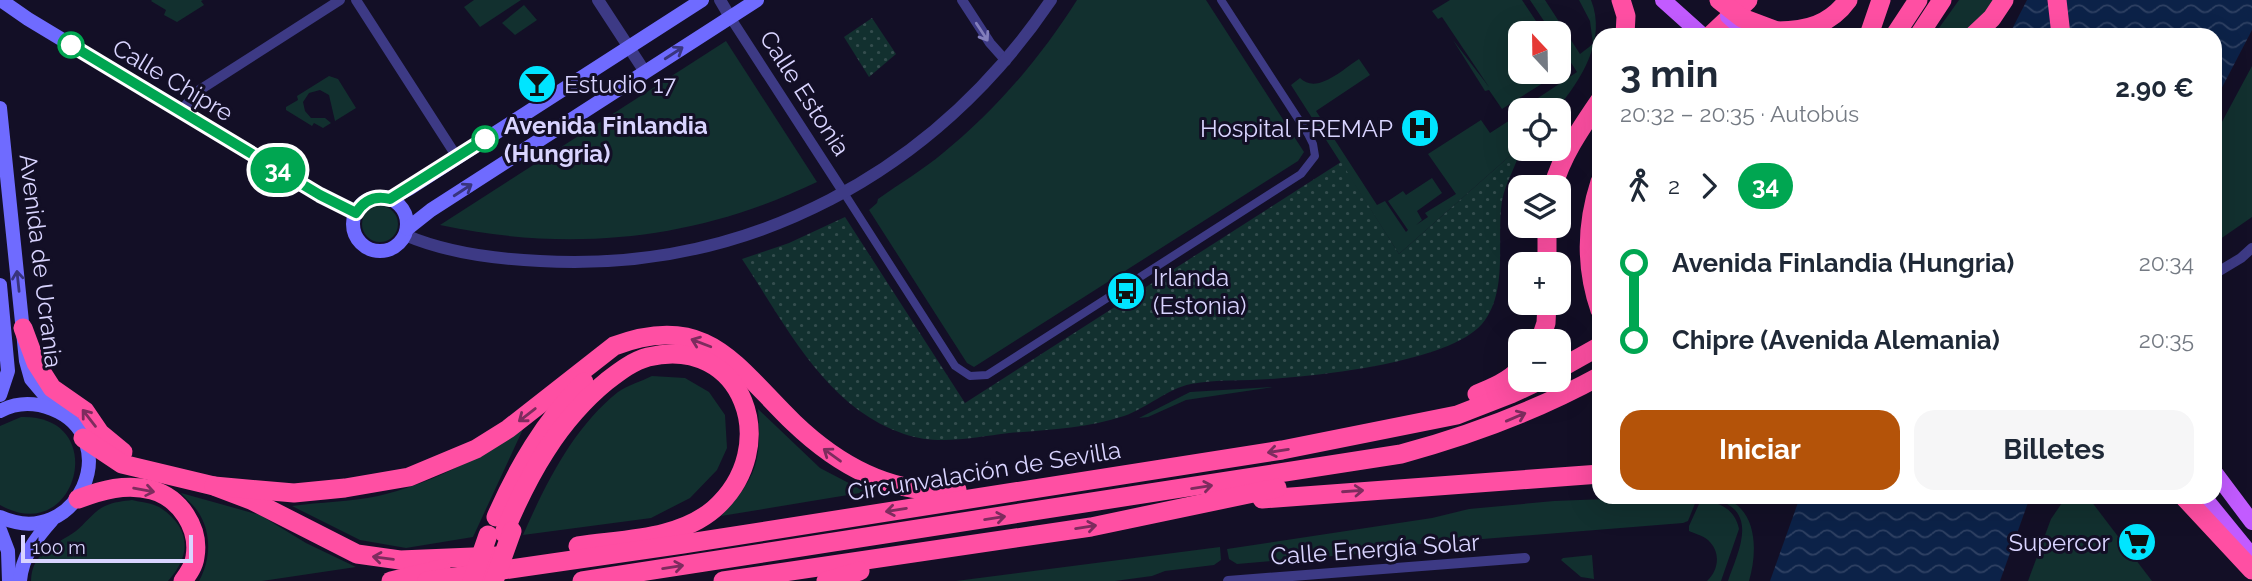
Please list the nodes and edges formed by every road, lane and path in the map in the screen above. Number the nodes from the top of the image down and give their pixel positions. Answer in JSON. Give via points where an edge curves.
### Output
{"nodes":[{"id":1,"x":340,"y":0,"type":"edge"},
{"id":2,"x":356,"y":0,"type":"edge"},
{"id":3,"x":598,"y":0,"type":"edge"},
{"id":4,"x":702,"y":0,"type":"edge"},
{"id":5,"x":720,"y":0,"type":"edge"},
{"id":6,"x":757,"y":0,"type":"edge"},
{"id":7,"x":961,"y":0,"type":"edge"},
{"id":8,"x":1051,"y":0,"type":"edge"},
{"id":9,"x":1221,"y":0,"type":"edge"},
{"id":10,"x":1621,"y":0,"type":"edge"},
{"id":11,"x":1663,"y":0,"type":"edge"},
{"id":12,"x":1710,"y":0,"type":"edge"},
{"id":13,"x":1719,"y":0,"type":"edge"},
{"id":14,"x":1748,"y":0,"type":"edge"},
{"id":15,"x":1848,"y":0,"type":"edge"},
{"id":16,"x":1881,"y":0,"type":"edge"},
{"id":17,"x":1918,"y":0,"type":"edge"},
{"id":18,"x":1942,"y":0,"type":"edge"},
{"id":19,"x":2004,"y":0,"type":"edge"},
{"id":20,"x":2057,"y":0,"type":"edge"},
{"id":21,"x":2,"y":7,"type":"edge"},
{"id":22,"x":730,"y":17,"type":"junction"},
{"id":23,"x":1625,"y":28,"type":"edge"},
{"id":24,"x":1694,"y":28,"type":"edge"},
{"id":25,"x":1718,"y":28,"type":"edge"},
{"id":26,"x":1741,"y":28,"type":"edge"},
{"id":27,"x":1769,"y":28,"type":"edge"},
{"id":28,"x":1810,"y":28,"type":"edge"},
{"id":29,"x":1871,"y":28,"type":"edge"},
{"id":30,"x":1900,"y":28,"type":"edge"},
{"id":31,"x":1924,"y":28,"type":"edge"},
{"id":32,"x":1981,"y":28,"type":"edge"},
{"id":33,"x":2060,"y":28,"type":"edge"},
{"id":34,"x":628,"y":47,"type":"junction"},
{"id":35,"x":1006,"y":61,"type":"junction"},
{"id":36,"x":645,"y":72,"type":"junction"},
{"id":37,"x":0,"y":108,"type":"edge"},
{"id":38,"x":180,"y":112,"type":"junction"},
{"id":39,"x":1592,"y":112,"type":"edge"},
{"id":40,"x":457,"y":157,"type":"junction"},
{"id":41,"x":1557,"y":175,"type":"edge"},
{"id":42,"x":844,"y":193,"type":"junction"},
{"id":43,"x":390,"y":199,"type":"junction"},
{"id":44,"x":1592,"y":208,"type":"edge"},
{"id":45,"x":356,"y":213,"type":"junction"},
{"id":46,"x":406,"y":232,"type":"junction"},
{"id":47,"x":2252,"y":248,"type":"edge"},
{"id":48,"x":2222,"y":269,"type":"edge"},
{"id":49,"x":1592,"y":284,"type":"edge"},
{"id":50,"x":0,"y":285,"type":"edge"},
{"id":51,"x":23,"y":328,"type":"junction"},
{"id":52,"x":644,"y":338,"type":"junction"},
{"id":53,"x":1592,"y":350,"type":"edge"},
{"id":54,"x":1571,"y":362,"type":"edge"},
{"id":55,"x":1508,"y":378,"type":"edge"},
{"id":56,"x":1592,"y":380,"type":"edge"},
{"id":57,"x":1515,"y":392,"type":"edge"},
{"id":58,"x":0,"y":396,"type":"edge"},
{"id":59,"x":0,"y":411,"type":"edge"},
{"id":60,"x":58,"y":411,"type":"junction"},
{"id":61,"x":1418,"y":423,"type":"junction"},
{"id":62,"x":83,"y":438,"type":"junction"},
{"id":63,"x":1452,"y":440,"type":"junction"},
{"id":64,"x":1592,"y":475,"type":"edge"},
{"id":65,"x":1084,"y":480,"type":"junction"},
{"id":66,"x":2222,"y":482,"type":"edge"},
{"id":67,"x":214,"y":486,"type":"junction"},
{"id":68,"x":309,"y":490,"type":"junction"},
{"id":69,"x":78,"y":499,"type":"junction"},
{"id":70,"x":2191,"y":504,"type":"edge"},
{"id":71,"x":2210,"y":504,"type":"edge"},
{"id":72,"x":1188,"y":508,"type":"junction"},
{"id":73,"x":0,"y":517,"type":"edge"},
{"id":74,"x":52,"y":520,"type":"junction"},
{"id":75,"x":2252,"y":522,"type":"edge"},
{"id":76,"x":0,"y":530,"type":"edge"},
{"id":77,"x":501,"y":533,"type":"junction"},
{"id":78,"x":970,"y":545,"type":"junction"},
{"id":79,"x":524,"y":554,"type":"junction"},
{"id":80,"x":2252,"y":556,"type":"edge"},
{"id":81,"x":1525,"y":558,"type":"dead end"},
{"id":82,"x":2252,"y":570,"type":"edge"},
{"id":83,"x":9,"y":581,"type":"edge"},
{"id":84,"x":20,"y":581,"type":"edge"},
{"id":85,"x":183,"y":581,"type":"edge"},
{"id":86,"x":391,"y":581,"type":"edge"},
{"id":87,"x":427,"y":581,"type":"edge"},
{"id":88,"x":472,"y":581,"type":"edge"},
{"id":89,"x":487,"y":581,"type":"edge"},
{"id":90,"x":494,"y":581,"type":"edge"},
{"id":91,"x":582,"y":581,"type":"edge"},
{"id":92,"x":723,"y":581,"type":"edge"},
{"id":93,"x":826,"y":581,"type":"edge"},
{"id":94,"x":1228,"y":581,"type":"edge"}],
"edges":[{"from":1,"to":38,"type":"street","via":[[198,91]]},
{"from":2,"to":40,"type":"street"},
{"from":3,"to":34,"type":"street"},
{"from":4,"to":34,"type":"main road"},
{"from":5,"to":22,"type":"street"},
{"from":6,"to":22,"type":"main road"},
{"from":7,"to":35,"type":"street","one_way":true},
{"from":8,"to":35,"type":"street"},
{"from":9,"to":42,"type":"street","via":[[1308,134],[1315,156],[1301,174],[987,374],[970,376],[955,366]]},
{"from":10,"to":23,"type":"highway"},
{"from":11,"to":24,"type":"main road"},
{"from":12,"to":26,"type":"main road","bridge":true},
{"from":13,"to":27,"type":"highway","bridge":true,"via":[[1742,18]]},
{"from":14,"to":25,"type":"highway"},
{"from":15,"to":28,"type":"highway","bridge":true,"via":[[1825,22]]},
{"from":16,"to":29,"type":"highway"},
{"from":17,"to":30,"type":"highway"},
{"from":18,"to":31,"type":"highway"},
{"from":19,"to":32,"type":"highway"},
{"from":20,"to":33,"type":"highway"},
{"from":21,"to":38,"type":"main road","name":"Calle Chipre"},
{"from":36,"to":22,"type":"main road","one_way":true},
{"from":22,"to":42,"type":"street","name":"Calle Estonia"},
{"from":34,"to":36,"type":"street"},
{"from":34,"to":40,"type":"main road"},
{"from":35,"to":42,"type":"street","via":[[935,131]]},
{"from":46,"to":36,"type":"main road","one_way":true,"via":[[431,210]]},
{"from":51,"to":37,"type":"main road","name":"Avenida de Ucrania","one_way":true},
{"from":38,"to":45,"type":"main road","name":"Calle Chipre"},
{"from":39,"to":41,"type":"highway"},
{"from":40,"to":43,"type":"main road"},
{"from":42,"to":46,"type":"street","via":[[738,238],[636,258],[524,260],[447,249]]},
{"from":43,"to":45,"type":"main road","via":[[371,199]]},
{"from":43,"to":46,"type":"main road","via":[[404,211]]},
{"from":44,"to":49,"type":"highway","via":[[1588,252]]},
{"from":45,"to":46,"type":"main road","via":[[357,237],[372,249],[391,248]]},
{"from":47,"to":48,"type":"street"},
{"from":50,"to":58,"type":"main road","name":"Avenida de Ucrania","via":[[8,371]]},
{"from":51,"to":60,"type":"main road","name":"Avenida de Ucrania","via":[[31,379]]},
{"from":68,"to":51,"type":"highway","one_way":true,"via":[[191,471],[124,453],[100,433],[85,411],[52,388],[36,363]]},
{"from":65,"to":52,"type":"highway","one_way":true,"via":[[1045,478],[948,491],[917,491],[886,482],[851,468],[822,448],[721,352],[680,336]]},
{"from":52,"to":68,"type":"highway","one_way":true,"via":[[614,346],[508,429],[444,464],[409,477]]},
{"from":52,"to":77,"type":"highway","via":[[591,375],[535,439],[518,470]]},
{"from":53,"to":54,"type":"highway"},
{"from":55,"to":61,"type":"highway"},
{"from":63,"to":56,"type":"highway","name":"Circunvalación de Sevilla","one_way":true,"via":[[1557,400]]},
{"from":57,"to":61,"type":"highway","name":"Circunvalación de Sevilla","via":[[1457,415]]},
{"from":59,"to":60,"type":"main road","via":[[25,404]]},
{"from":60,"to":62,"type":"main road","name":"Avenida de Ucrania"},
{"from":61,"to":65,"type":"highway","name":"Circunvalación de Sevilla","one_way":true,"via":[[1282,450]]},
{"from":62,"to":67,"type":"highway","via":[[122,464]]},
{"from":62,"to":69,"type":"main road","via":[[89,469]]},
{"from":63,"to":72,"type":"highway","via":[[1379,469]]},
{"from":91,"to":63,"type":"highway","name":"Circunvalación de Sevilla","one_way":true,"via":[[1346,464]]},
{"from":72,"to":64,"type":"highway","one_way":true},
{"from":65,"to":87,"type":"highway","name":"Circunvalación de Sevilla","one_way":true},
{"from":66,"to":75,"type":"main road"},
{"from":67,"to":68,"type":"highway","via":[[283,493]]},
{"from":79,"to":67,"type":"highway","one_way":true,"via":[[400,560],[357,554]]},
{"from":69,"to":74,"type":"main road"},
{"from":69,"to":85,"type":"highway","one_way":true,"via":[[123,487],[152,490],[176,504],[195,537],[195,558]]},
{"from":70,"to":82,"type":"highway"},
{"from":71,"to":80,"type":"main road"},
{"from":78,"to":72,"type":"highway","one_way":true},
{"from":73,"to":74,"type":"main road","via":[[18,524]]},
{"from":74,"to":84,"type":"main road","via":[[34,540]]},
{"from":76,"to":83,"type":"main road","via":[[8,551]]},
{"from":77,"to":79,"type":"highway","via":[[583,411],[635,370],[663,361],[688,363],[713,374],[729,389],[742,418],[743,441],[732,478],[710,504],[692,515],[618,540]]},
{"from":77,"to":88,"type":"highway","bridge":true},
{"from":77,"to":89,"type":"highway"},
{"from":77,"to":90,"type":"highway","bridge":true},
{"from":78,"to":92,"type":"highway"},
{"from":78,"to":93,"type":"highway"},
{"from":79,"to":86,"type":"highway"},
{"from":81,"to":94,"type":"street","name":"Calle Energía Solar"}]}
